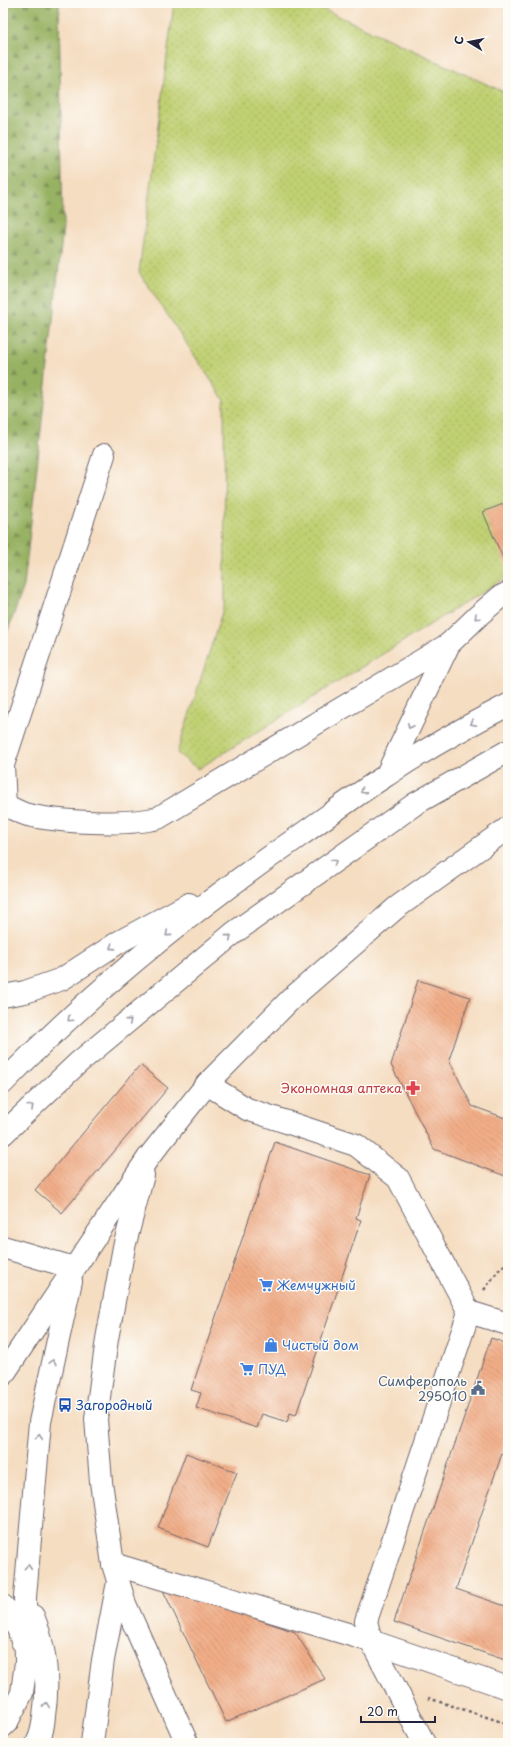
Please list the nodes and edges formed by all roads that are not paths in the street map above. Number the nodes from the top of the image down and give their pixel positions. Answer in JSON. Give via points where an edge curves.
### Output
{"nodes":[{"id":1,"x":104,"y":455,"type":"dead end"},
{"id":2,"x":508,"y":593,"type":"edge"},
{"id":3,"x":449,"y":644,"type":"junction"},
{"id":4,"x":508,"y":705,"type":"edge"},
{"id":5,"x":508,"y":750,"type":"edge"},
{"id":6,"x":387,"y":774,"type":"junction"},
{"id":7,"x":508,"y":828,"type":"edge"},
{"id":8,"x":256,"y":866,"type":"junction"},
{"id":9,"x":3,"y":996,"type":"edge"},
{"id":10,"x":3,"y":1083,"type":"edge"},
{"id":11,"x":207,"y":1084,"type":"junction"},
{"id":12,"x":3,"y":1134,"type":"edge"},
{"id":13,"x":148,"y":1158,"type":"junction"},
{"id":14,"x":3,"y":1247,"type":"edge"},
{"id":15,"x":74,"y":1268,"type":"junction"},
{"id":16,"x":469,"y":1312,"type":"junction"},
{"id":17,"x":508,"y":1324,"type":"edge"},
{"id":18,"x":3,"y":1374,"type":"edge"},
{"id":19,"x":115,"y":1572,"type":"junction"},
{"id":20,"x":25,"y":1597,"type":"junction"},
{"id":21,"x":3,"y":1606,"type":"edge"},
{"id":22,"x":371,"y":1641,"type":"junction"},
{"id":23,"x":26,"y":1662,"type":"junction"},
{"id":24,"x":508,"y":1688,"type":"edge"},
{"id":25,"x":3,"y":1726,"type":"edge"},
{"id":26,"x":37,"y":1743,"type":"edge"},
{"id":27,"x":92,"y":1743,"type":"edge"},
{"id":28,"x":187,"y":1743,"type":"edge"},
{"id":29,"x":424,"y":1743,"type":"edge"}],
"edges":[{"from":1,"to":3,"type":"street","via":[[3,765],[5,805],[26,814],[62,820],[144,821],[158,818]]},
{"from":2,"to":3,"type":"street","one_way":true,"via":[[479,615]]},
{"from":3,"to":6,"type":"street","one_way":true},
{"from":4,"to":6,"type":"street","one_way":true},
{"from":12,"to":5,"type":"street","one_way":true,"via":[[78,1063],[235,932],[415,804]]},
{"from":6,"to":8,"type":"street","one_way":true},
{"from":7,"to":11,"type":"street","via":[[396,908],[292,998]]},
{"from":8,"to":9,"type":"street","one_way":true,"via":[[119,942],[62,979],[25,992]]},
{"from":8,"to":10,"type":"street","one_way":true,"via":[[183,921],[106,985]]},
{"from":11,"to":13,"type":"street"},
{"from":11,"to":16,"type":"street","via":[[247,1109],[356,1145],[398,1178]]},
{"from":13,"to":15,"type":"street"},
{"from":13,"to":19,"type":"street","via":[[124,1247],[107,1338],[96,1418],[101,1482]]},
{"from":14,"to":15,"type":"street"},
{"from":15,"to":18,"type":"street"},
{"from":20,"to":15,"type":"street","one_way":true,"via":[[40,1422]]},
{"from":16,"to":17,"type":"street"},
{"from":16,"to":22,"type":"street","via":[[366,1621]]},
{"from":19,"to":22,"type":"street"},
{"from":19,"to":27,"type":"street"},
{"from":19,"to":28,"type":"street","via":[[125,1604]]},
{"from":20,"to":23,"type":"street"},
{"from":26,"to":20,"type":"street","one_way":true,"via":[[41,1735],[48,1693],[45,1661],[37,1626]]},
{"from":21,"to":23,"type":"street","via":[[21,1635]]},
{"from":22,"to":24,"type":"street"},
{"from":22,"to":29,"type":"street"},
{"from":23,"to":25,"type":"street","via":[[22,1693]]}]}
